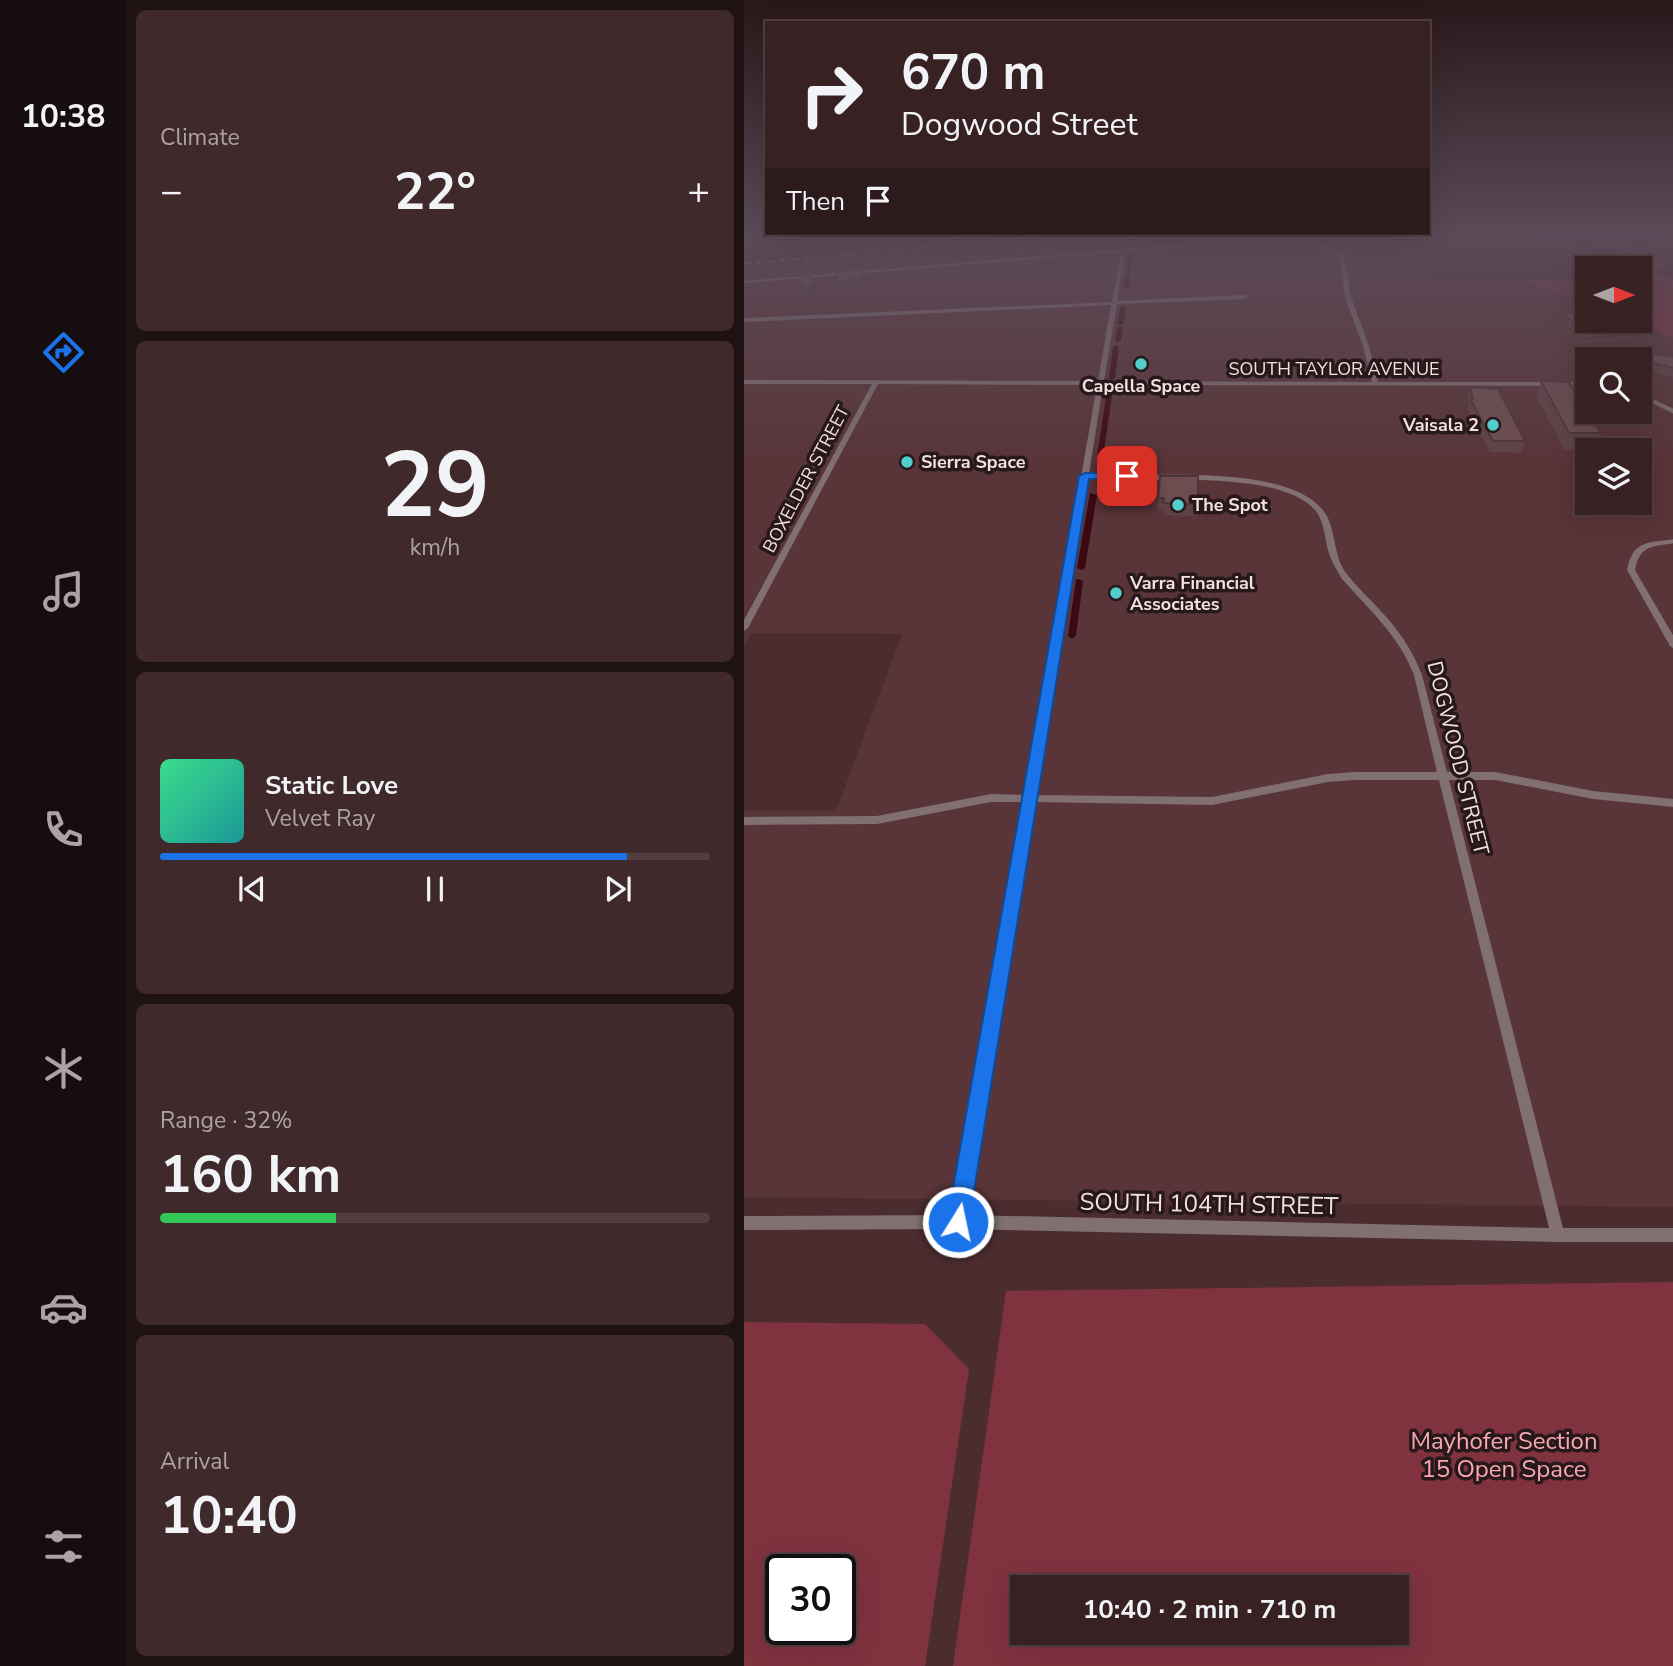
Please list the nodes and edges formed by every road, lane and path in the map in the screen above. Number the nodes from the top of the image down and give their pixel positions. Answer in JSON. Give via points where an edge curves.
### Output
{"nodes":[{"id":1,"x":859,"y":315,"type":"edge"},
{"id":2,"x":1113,"y":315,"type":"edge"},
{"id":3,"x":1355,"y":315,"type":"edge"},
{"id":4,"x":744,"y":320,"type":"edge"},
{"id":5,"x":744,"y":382,"type":"edge"},
{"id":6,"x":876,"y":382,"type":"junction"},
{"id":7,"x":1102,"y":382,"type":"junction"},
{"id":8,"x":1375,"y":383,"type":"junction"},
{"id":9,"x":1575,"y":384,"type":"edge"},
{"id":10,"x":1652,"y":401,"type":"edge"},
{"id":11,"x":1673,"y":412,"type":"edge"},
{"id":12,"x":1085,"y":476,"type":"junction"},
{"id":13,"x":1673,"y":541,"type":"edge"},
{"id":14,"x":744,"y":628,"type":"edge"},
{"id":15,"x":1673,"y":646,"type":"edge"},
{"id":16,"x":1443,"y":776,"type":"junction"},
{"id":17,"x":1030,"y":798,"type":"junction"},
{"id":18,"x":1673,"y":803,"type":"edge"},
{"id":19,"x":744,"y":821,"type":"edge"},
{"id":20,"x":958,"y":1222,"type":"junction"},
{"id":21,"x":744,"y":1223,"type":"edge"},
{"id":22,"x":1673,"y":1234,"type":"edge"},
{"id":23,"x":1558,"y":1235,"type":"junction"}],
"edges":[{"from":1,"to":4,"type":"street"},
{"from":2,"to":7,"type":"street"},
{"from":3,"to":8,"type":"street"},
{"from":5,"to":6,"type":"street","name":"SOUTH TAYLOR AVENUE"},
{"from":6,"to":7,"type":"street","name":"SOUTH TAYLOR AVENUE"},
{"from":6,"to":14,"type":"street","name":"BOXELDER STREET"},
{"from":7,"to":8,"type":"street","name":"SOUTH TAYLOR AVENUE"},
{"from":7,"to":12,"type":"street"},
{"from":8,"to":9,"type":"street","name":"SOUTH TAYLOR AVENUE"},
{"from":10,"to":11,"type":"street"},
{"from":12,"to":16,"type":"street","name":"DOGWOOD STREET","via":[[1270,484],[1308,499],[1321,511],[1333,559],[1344,576],[1401,637],[1413,658]]},
{"from":12,"to":17,"type":"street"},
{"from":13,"to":15,"type":"street","via":[[1645,546],[1634,555],[1631,570]]},
{"from":16,"to":17,"type":"street","via":[[1345,776],[1212,800]]},
{"from":16,"to":18,"type":"street","via":[[1495,776],[1593,795]]},
{"from":16,"to":23,"type":"street","name":"DOGWOOD STREET"},
{"from":17,"to":19,"type":"street","via":[[991,799],[877,820]]},
{"from":17,"to":20,"type":"street"},
{"from":20,"to":21,"type":"street","name":"SOUTH 104TH STREET"},
{"from":20,"to":23,"type":"street","name":"SOUTH 104TH STREET"},
{"from":22,"to":23,"type":"street","name":"SOUTH 104TH STREET"}]}
